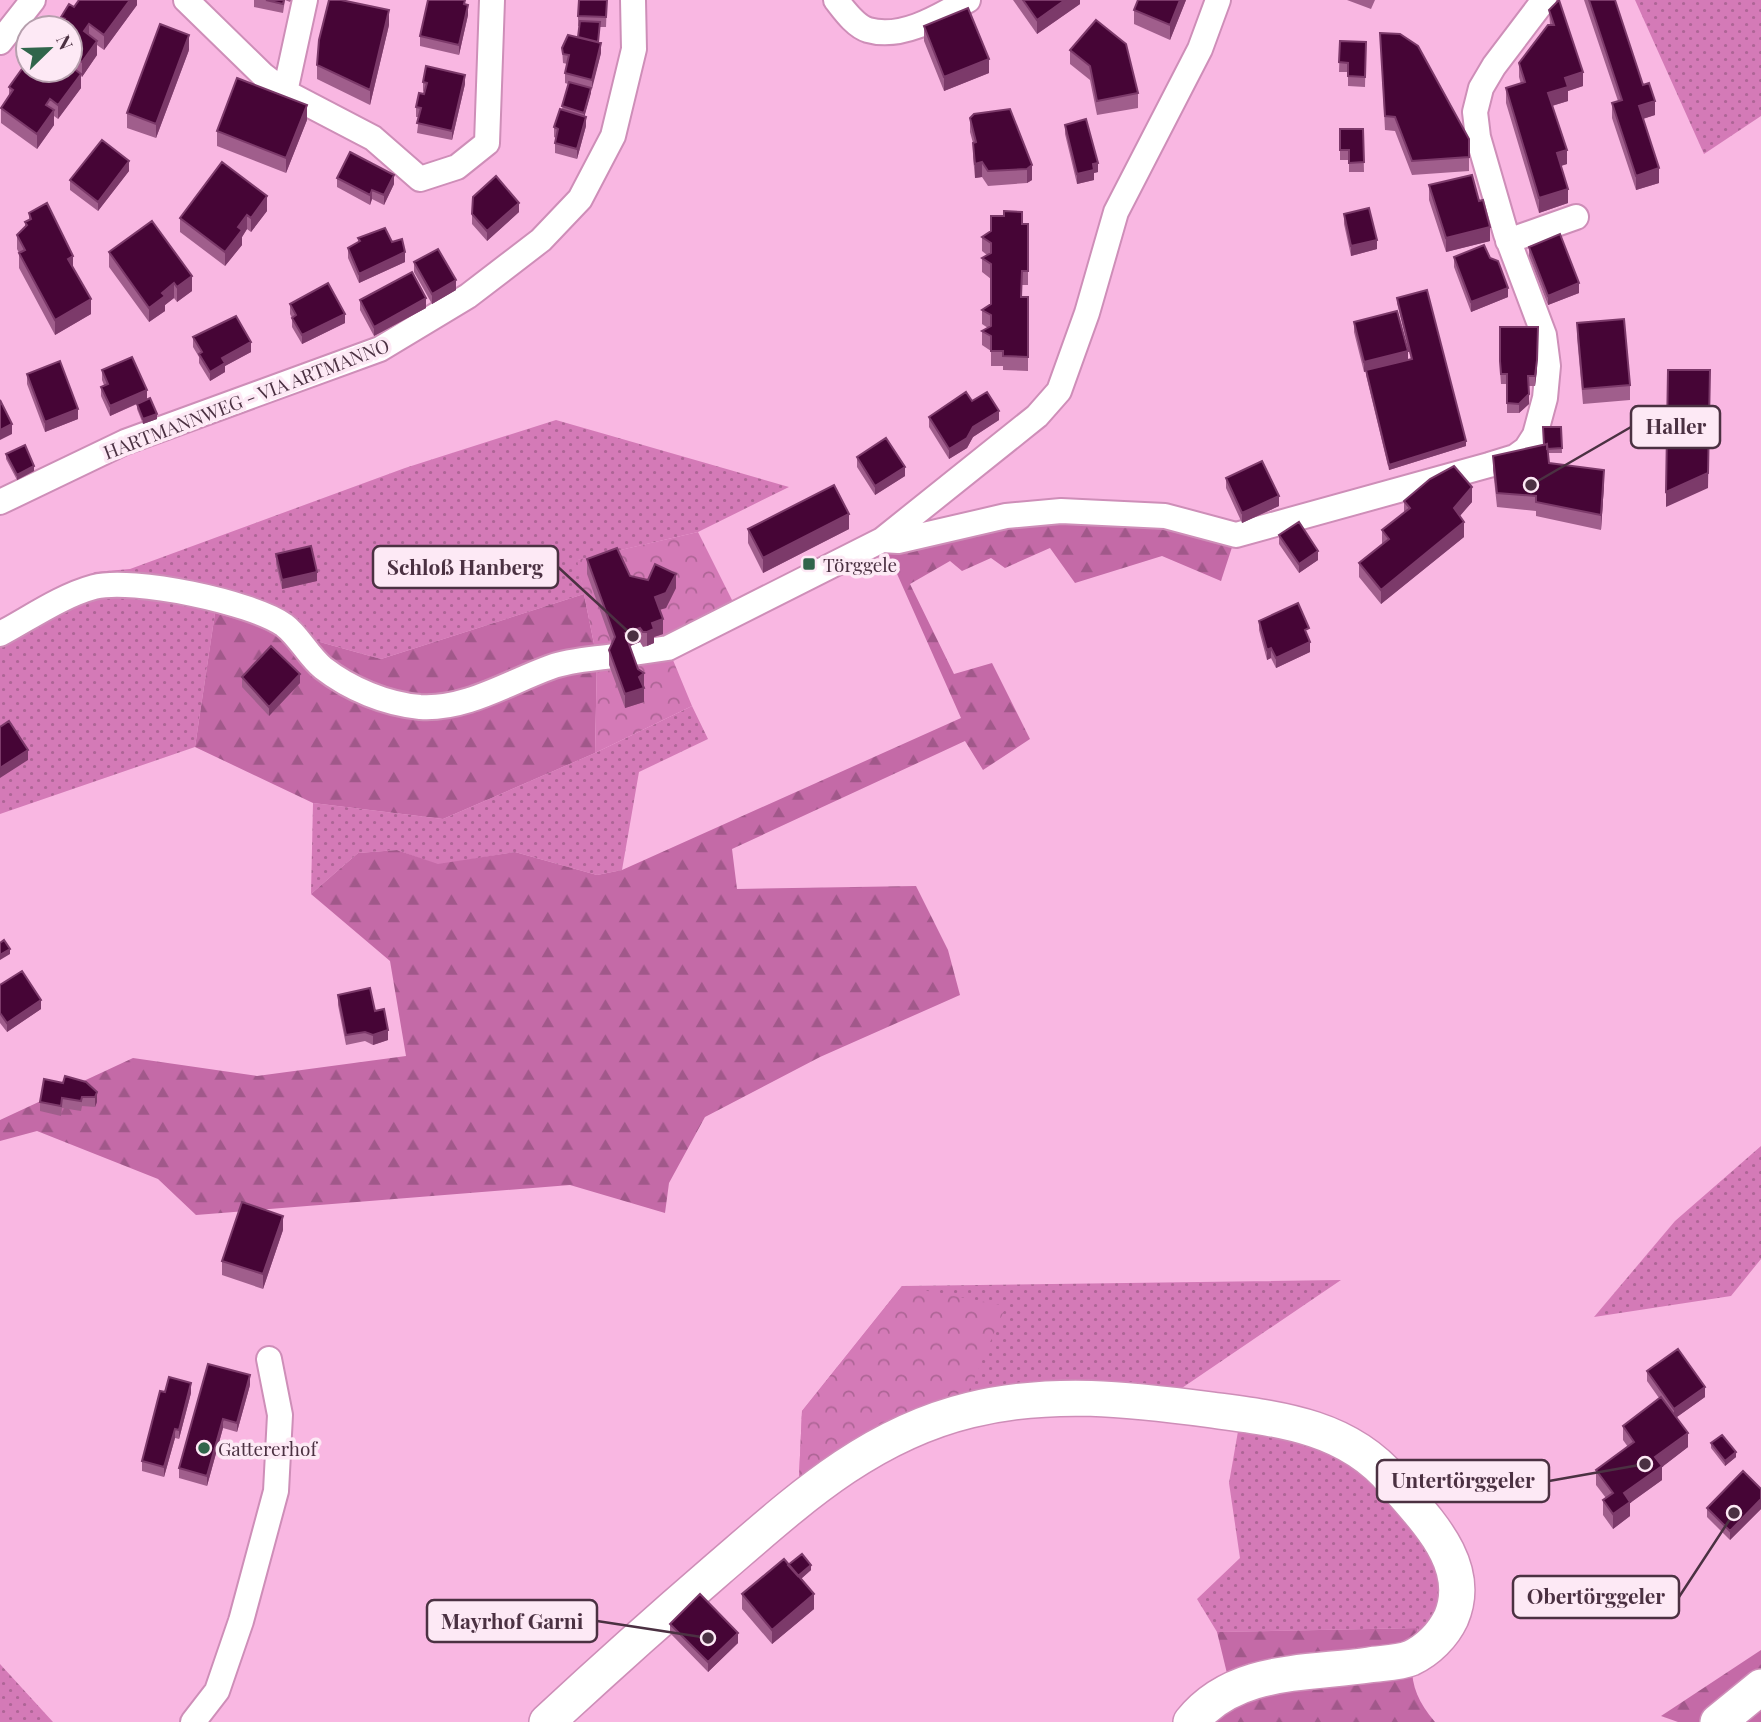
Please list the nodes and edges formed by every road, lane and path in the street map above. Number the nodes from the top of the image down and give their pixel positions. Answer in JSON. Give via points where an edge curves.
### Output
{"nodes":[{"id":1,"x":33,"y":0,"type":"edge"},
{"id":2,"x":186,"y":0,"type":"edge"},
{"id":3,"x":306,"y":0,"type":"edge"},
{"id":4,"x":492,"y":0,"type":"edge"},
{"id":5,"x":633,"y":0,"type":"edge"},
{"id":6,"x":836,"y":0,"type":"edge"},
{"id":7,"x":968,"y":0,"type":"edge"},
{"id":8,"x":1218,"y":0,"type":"edge"},
{"id":9,"x":1544,"y":0,"type":"edge"},
{"id":10,"x":0,"y":42,"type":"edge"},
{"id":11,"x":285,"y":92,"type":"junction"},
{"id":12,"x":1576,"y":217,"type":"dead end"},
{"id":13,"x":1508,"y":240,"type":"junction"},
{"id":14,"x":0,"y":502,"type":"edge"},
{"id":15,"x":882,"y":540,"type":"junction"},
{"id":16,"x":0,"y":634,"type":"edge"},
{"id":17,"x":270,"y":1359,"type":"dead end"},
{"id":18,"x":1755,"y":1692,"type":"edge"},
{"id":19,"x":192,"y":1722,"type":"edge"},
{"id":20,"x":547,"y":1722,"type":"edge"},
{"id":21,"x":1191,"y":1722,"type":"edge"},
{"id":22,"x":1718,"y":1722,"type":"edge"}],
"edges":[{"from":1,"to":10,"type":"street"},
{"from":2,"to":11,"type":"street"},
{"from":3,"to":11,"type":"street"},
{"from":4,"to":11,"type":"street","via":[[486,143],[457,167],[420,179],[373,138]]},
{"from":5,"to":14,"type":"street","name":"HARTMANNWEG - VIA ARTMANNO","via":[[634,49],[613,136],[580,199],[541,240],[468,296],[380,349],[125,442]]},
{"from":6,"to":7,"type":"street","via":[[866,30],[890,32],[930,21]]},
{"from":8,"to":15,"type":"street","via":[[1200,49],[1116,212],[1059,391],[1037,416]]},
{"from":9,"to":13,"type":"street","via":[[1494,65],[1475,112]]},
{"from":12,"to":13,"type":"street"},
{"from":13,"to":15,"type":"street","via":[[1544,335],[1548,366],[1535,435],[1515,457],[1236,535],[1165,516],[1061,511],[1006,516],[898,541]]},
{"from":15,"to":16,"type":"street","via":[[668,648],[554,666],[454,704],[421,707],[381,699],[322,667],[285,626],[255,609],[213,596],[97,586]]},
{"from":17,"to":19,"type":"street","via":[[280,1415],[276,1491],[217,1690]]},
{"from":18,"to":22,"type":"street"},
{"from":20,"to":21,"type":"street","via":[[802,1496],[857,1456],[969,1410],[1087,1396],[1299,1424],[1347,1441],[1379,1464],[1438,1535],[1454,1565],[1456,1597],[1451,1619],[1434,1644],[1409,1659],[1262,1678],[1205,1705]]}]}
